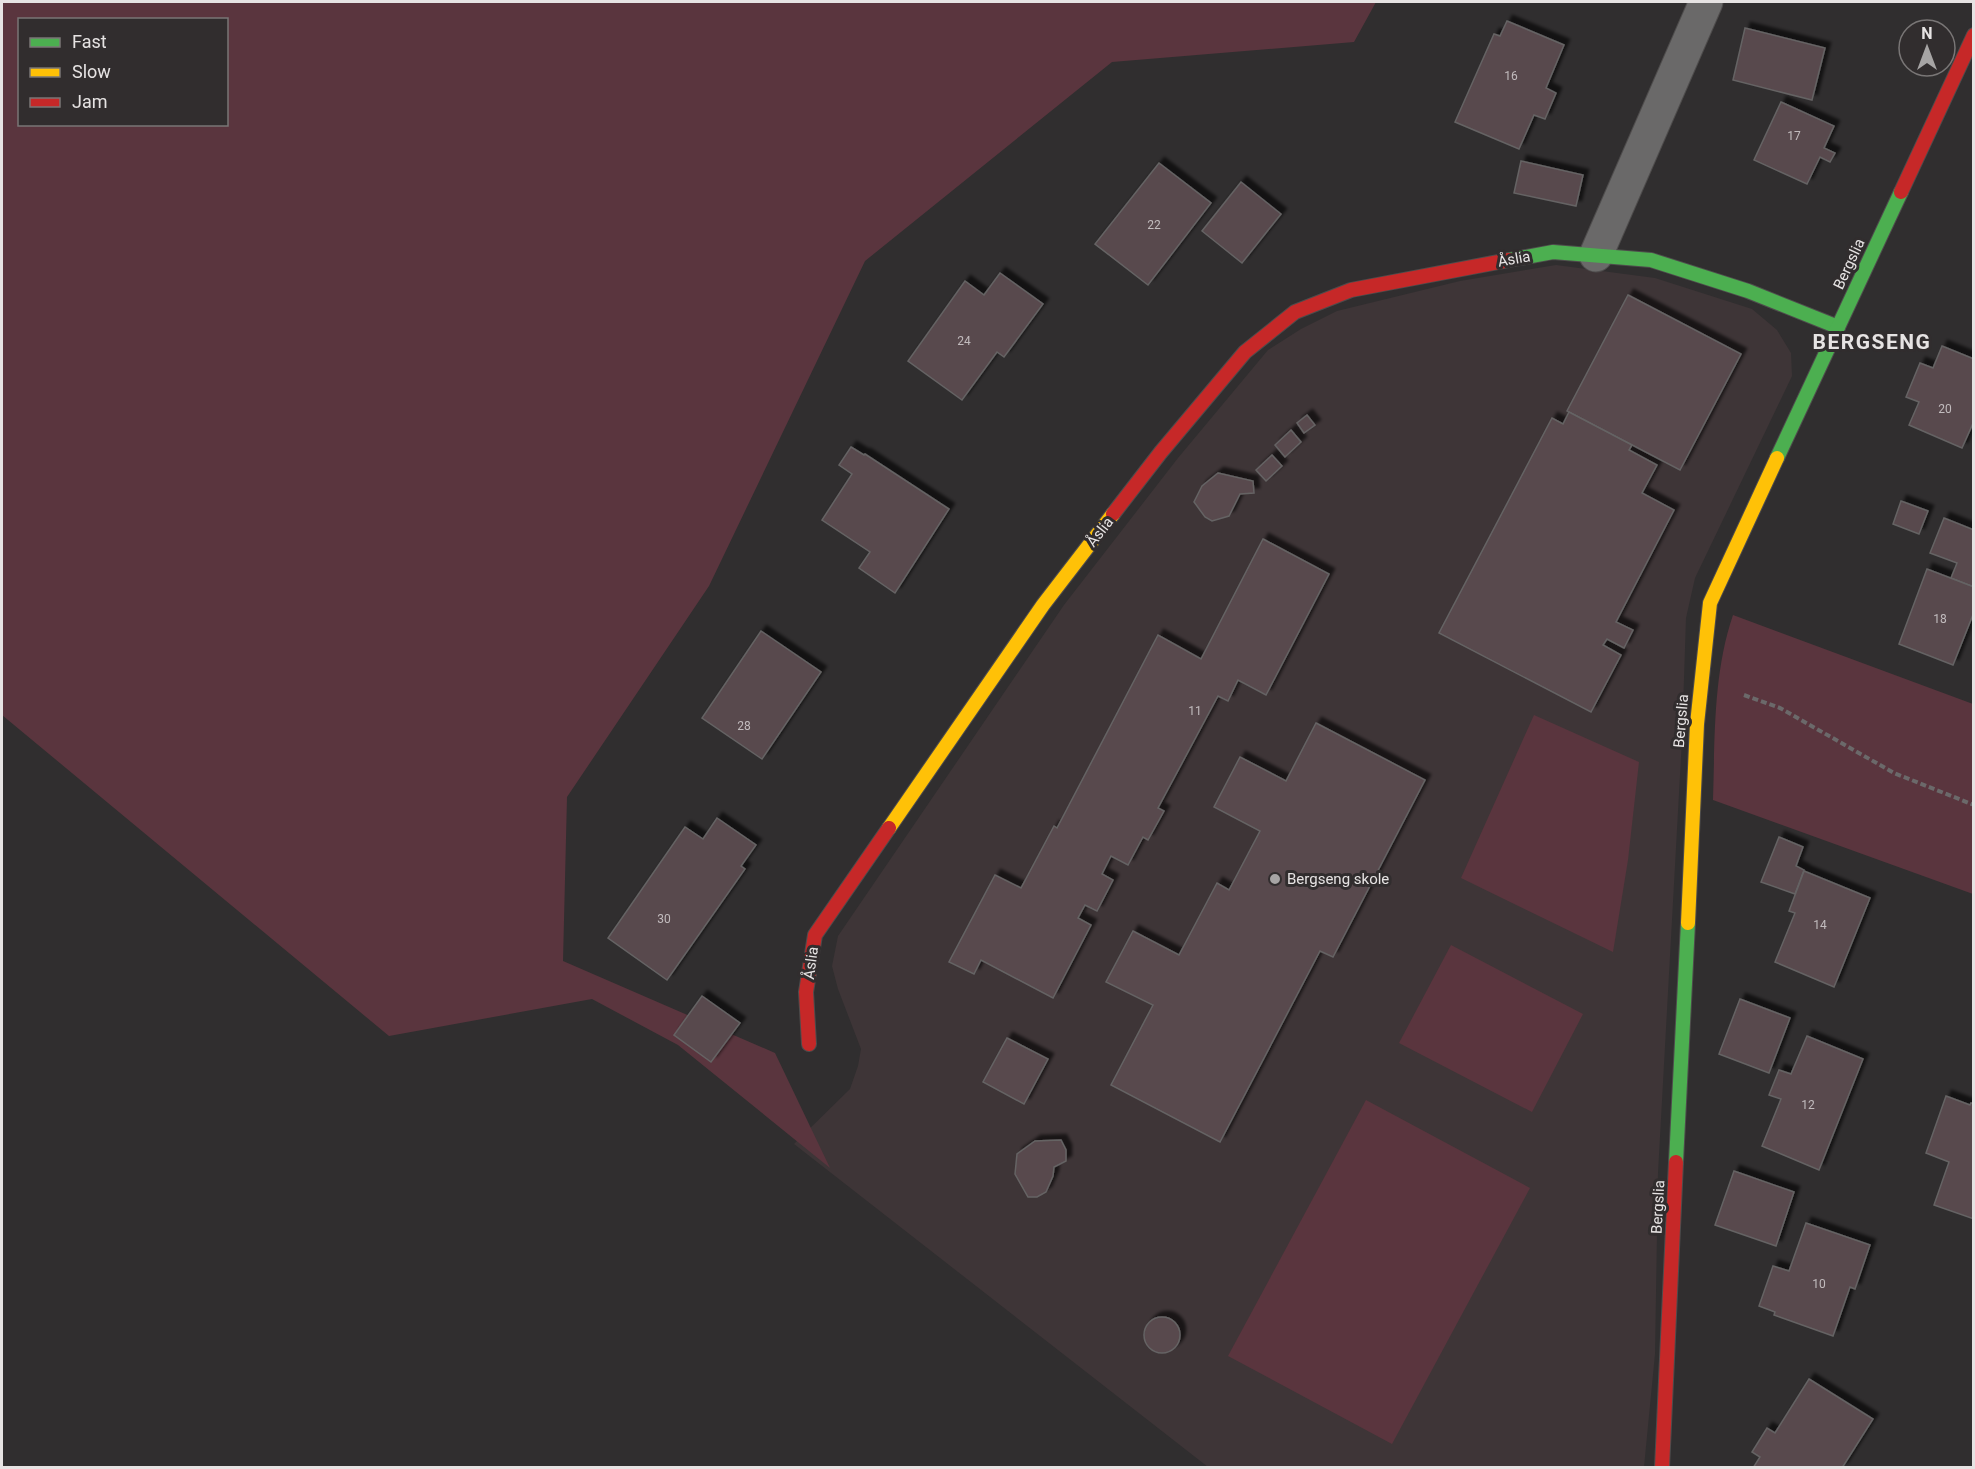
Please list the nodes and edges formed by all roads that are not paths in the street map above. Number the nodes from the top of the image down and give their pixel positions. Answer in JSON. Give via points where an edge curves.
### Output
{"nodes":[{"id":1,"x":1706,"y":2,"type":"edge"},
{"id":2,"x":1974,"y":35,"type":"edge"},
{"id":3,"x":1596,"y":255,"type":"junction"},
{"id":4,"x":1838,"y":327,"type":"junction"},
{"id":5,"x":808,"y":1044,"type":"dead end"},
{"id":6,"x":1662,"y":1467,"type":"edge"}],
"edges":[{"from":1,"to":3,"type":"street"},
{"from":2,"to":4,"type":"street","name":"Bergslia"},
{"from":3,"to":4,"type":"street","name":"Åslia","via":[[1651,261],[1748,291]]},
{"from":3,"to":5,"type":"street","name":"Åslia","via":[[1553,252],[1351,290],[1295,312],[1245,352],[1161,452],[1043,605],[815,935],[806,992]]},
{"from":4,"to":6,"type":"street","name":"Bergslia","via":[[1710,603],[1696,736]]}]}
